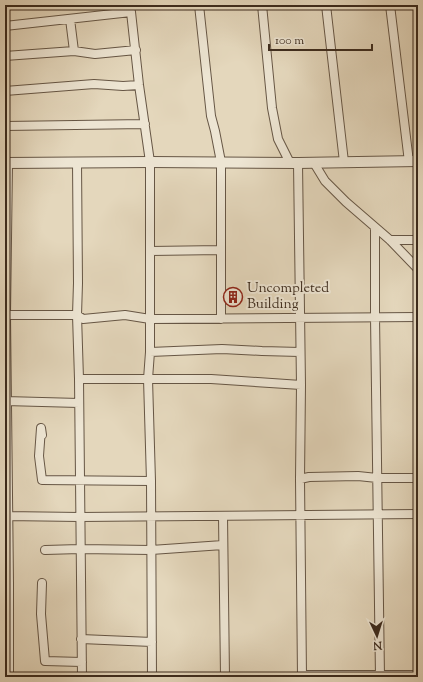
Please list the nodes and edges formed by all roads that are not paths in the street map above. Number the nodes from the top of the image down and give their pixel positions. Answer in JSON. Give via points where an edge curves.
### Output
{"nodes":[{"id":1,"x":199,"y":5,"type":"edge"},
{"id":2,"x":262,"y":5,"type":"edge"},
{"id":3,"x":326,"y":5,"type":"edge"},
{"id":4,"x":390,"y":5,"type":"edge"},
{"id":5,"x":131,"y":9,"type":"edge"},
{"id":6,"x":70,"y":18,"type":"junction"},
{"id":7,"x":5,"y":26,"type":"edge"},
{"id":8,"x":136,"y":50,"type":"junction"},
{"id":9,"x":74,"y":51,"type":"junction"},
{"id":10,"x":5,"y":56,"type":"edge"},
{"id":11,"x":139,"y":85,"type":"junction"},
{"id":12,"x":5,"y":91,"type":"edge"},
{"id":13,"x":145,"y":124,"type":"junction"},
{"id":14,"x":5,"y":126,"type":"edge"},
{"id":15,"x":413,"y":161,"type":"edge"},
{"id":16,"x":77,"y":162,"type":"junction"},
{"id":17,"x":150,"y":162,"type":"junction"},
{"id":18,"x":220,"y":162,"type":"junction"},
{"id":19,"x":344,"y":162,"type":"junction"},
{"id":20,"x":6,"y":163,"type":"edge"},
{"id":21,"x":294,"y":163,"type":"junction"},
{"id":22,"x":314,"y":163,"type":"junction"},
{"id":23,"x":375,"y":228,"type":"junction"},
{"id":24,"x":390,"y":240,"type":"junction"},
{"id":25,"x":418,"y":240,"type":"edge"},
{"id":26,"x":221,"y":250,"type":"junction"},
{"id":27,"x":150,"y":251,"type":"junction"},
{"id":28,"x":418,"y":269,"type":"edge"},
{"id":29,"x":6,"y":315,"type":"edge"},
{"id":30,"x":77,"y":315,"type":"junction"},
{"id":31,"x":375,"y":317,"type":"junction"},
{"id":32,"x":418,"y":317,"type":"edge"},
{"id":33,"x":300,"y":318,"type":"junction"},
{"id":34,"x":150,"y":319,"type":"junction"},
{"id":35,"x":221,"y":319,"type":"junction"},
{"id":36,"x":150,"y":352,"type":"junction"},
{"id":37,"x":300,"y":352,"type":"junction"},
{"id":38,"x":79,"y":379,"type":"junction"},
{"id":39,"x":148,"y":379,"type":"junction"},
{"id":40,"x":301,"y":385,"type":"junction"},
{"id":41,"x":6,"y":402,"type":"edge"},
{"id":42,"x":79,"y":402,"type":"junction"},
{"id":43,"x":42,"y":435,"type":"dead end"},
{"id":44,"x":377,"y":478,"type":"junction"},
{"id":45,"x":418,"y":478,"type":"edge"},
{"id":46,"x":300,"y":479,"type":"junction"},
{"id":47,"x":7,"y":481,"type":"edge"},
{"id":48,"x":80,"y":481,"type":"junction"},
{"id":49,"x":150,"y":481,"type":"junction"},
{"id":50,"x":300,"y":514,"type":"junction"},
{"id":51,"x":378,"y":514,"type":"junction"},
{"id":52,"x":418,"y":514,"type":"edge"},
{"id":53,"x":7,"y":516,"type":"edge"},
{"id":54,"x":150,"y":516,"type":"junction"},
{"id":55,"x":223,"y":516,"type":"junction"},
{"id":56,"x":80,"y":517,"type":"junction"},
{"id":57,"x":223,"y":545,"type":"junction"},
{"id":58,"x":80,"y":549,"type":"junction"},
{"id":59,"x":45,"y":550,"type":"dead end"},
{"id":60,"x":151,"y":550,"type":"junction"},
{"id":61,"x":7,"y":551,"type":"edge"},
{"id":62,"x":42,"y":583,"type":"dead end"},
{"id":63,"x":81,"y":640,"type":"junction"},
{"id":64,"x":152,"y":642,"type":"junction"},
{"id":65,"x":82,"y":662,"type":"junction"},
{"id":66,"x":418,"y":675,"type":"edge"},
{"id":67,"x":302,"y":676,"type":"edge"},
{"id":68,"x":380,"y":676,"type":"edge"},
{"id":69,"x":9,"y":677,"type":"edge"},
{"id":70,"x":82,"y":677,"type":"edge"},
{"id":71,"x":152,"y":677,"type":"edge"},
{"id":72,"x":225,"y":677,"type":"edge"}],
"edges":[{"from":1,"to":18,"type":"street","via":[[211,116],[216,131]]},
{"from":2,"to":21,"type":"street","via":[[272,108],[278,140]]},
{"from":3,"to":19,"type":"street"},
{"from":4,"to":15,"type":"street"},
{"from":5,"to":6,"type":"street"},
{"from":5,"to":8,"type":"street"},
{"from":6,"to":7,"type":"street"},
{"from":6,"to":9,"type":"street"},
{"from":8,"to":9,"type":"street","via":[[94,54]]},
{"from":8,"to":11,"type":"street"},
{"from":9,"to":10,"type":"street"},
{"from":11,"to":12,"type":"street","via":[[94,84]]},
{"from":11,"to":13,"type":"street"},
{"from":13,"to":14,"type":"street"},
{"from":13,"to":17,"type":"street"},
{"from":15,"to":19,"type":"street"},
{"from":16,"to":17,"type":"street"},
{"from":16,"to":20,"type":"street"},
{"from":16,"to":30,"type":"street"},
{"from":17,"to":18,"type":"street"},
{"from":17,"to":27,"type":"street"},
{"from":18,"to":21,"type":"street"},
{"from":18,"to":26,"type":"street"},
{"from":19,"to":22,"type":"street"},
{"from":20,"to":29,"type":"street"},
{"from":21,"to":22,"type":"street"},
{"from":21,"to":33,"type":"street"},
{"from":22,"to":23,"type":"street","via":[[325,181]]},
{"from":23,"to":24,"type":"street"},
{"from":23,"to":31,"type":"street"},
{"from":24,"to":25,"type":"street"},
{"from":24,"to":28,"type":"street"},
{"from":26,"to":27,"type":"street"},
{"from":26,"to":35,"type":"street"},
{"from":27,"to":34,"type":"street"},
{"from":29,"to":30,"type":"street"},
{"from":29,"to":41,"type":"street"},
{"from":30,"to":34,"type":"street","via":[[83,319],[124,315]]},
{"from":30,"to":38,"type":"street"},
{"from":31,"to":32,"type":"street"},
{"from":31,"to":33,"type":"street"},
{"from":31,"to":44,"type":"street"},
{"from":33,"to":35,"type":"street"},
{"from":33,"to":37,"type":"street"},
{"from":34,"to":35,"type":"street"},
{"from":34,"to":36,"type":"street"},
{"from":36,"to":37,"type":"street","via":[[222,349]]},
{"from":36,"to":39,"type":"street"},
{"from":37,"to":40,"type":"street"},
{"from":38,"to":39,"type":"street"},
{"from":38,"to":42,"type":"street"},
{"from":39,"to":40,"type":"street","via":[[211,379]]},
{"from":39,"to":49,"type":"street"},
{"from":40,"to":46,"type":"street"},
{"from":41,"to":42,"type":"street"},
{"from":41,"to":47,"type":"street"},
{"from":42,"to":48,"type":"street"},
{"from":43,"to":48,"type":"street","via":[[41,428],[42,480]]},
{"from":44,"to":45,"type":"street"},
{"from":44,"to":46,"type":"street","via":[[358,476]]},
{"from":44,"to":51,"type":"street"},
{"from":46,"to":50,"type":"street"},
{"from":47,"to":53,"type":"street"},
{"from":48,"to":49,"type":"street"},
{"from":48,"to":56,"type":"street"},
{"from":49,"to":54,"type":"street"},
{"from":50,"to":51,"type":"street"},
{"from":50,"to":55,"type":"street"},
{"from":50,"to":67,"type":"street"},
{"from":51,"to":52,"type":"street"},
{"from":51,"to":68,"type":"street"},
{"from":53,"to":56,"type":"street"},
{"from":53,"to":61,"type":"street"},
{"from":54,"to":55,"type":"street"},
{"from":54,"to":56,"type":"street"},
{"from":54,"to":60,"type":"street"},
{"from":55,"to":57,"type":"street"},
{"from":56,"to":58,"type":"street"},
{"from":57,"to":60,"type":"street"},
{"from":57,"to":72,"type":"street"},
{"from":58,"to":59,"type":"street"},
{"from":58,"to":60,"type":"street"},
{"from":58,"to":63,"type":"street"},
{"from":60,"to":64,"type":"street"},
{"from":61,"to":69,"type":"street"},
{"from":62,"to":65,"type":"street","via":[[41,614],[45,661]]},
{"from":63,"to":64,"type":"street"},
{"from":63,"to":65,"type":"street"},
{"from":64,"to":71,"type":"street"},
{"from":65,"to":70,"type":"street"},
{"from":66,"to":68,"type":"street"},
{"from":67,"to":68,"type":"street"}]}
